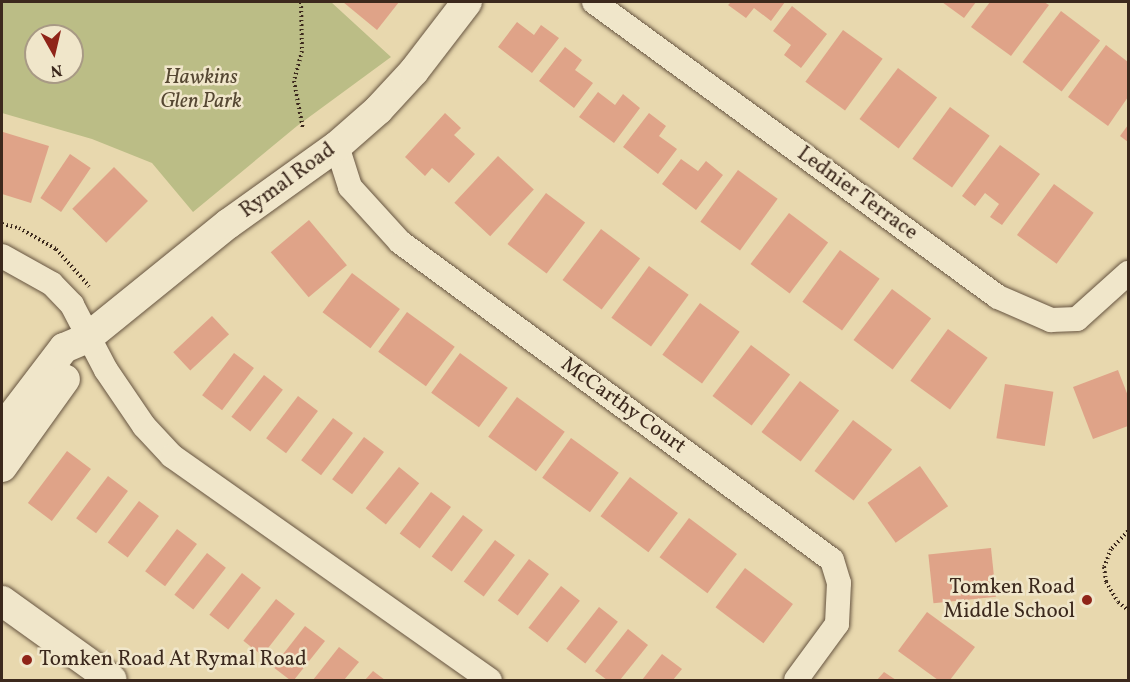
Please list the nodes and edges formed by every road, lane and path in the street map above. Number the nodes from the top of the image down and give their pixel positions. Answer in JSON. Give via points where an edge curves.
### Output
{"nodes":[{"id":1,"x":301,"y":2,"type":"edge"},
{"id":2,"x":466,"y":2,"type":"edge"},
{"id":3,"x":594,"y":2,"type":"edge"},
{"id":4,"x":303,"y":129,"type":"dead end"},
{"id":5,"x":337,"y":146,"type":"junction"},
{"id":6,"x":2,"y":224,"type":"edge"},
{"id":7,"x":2,"y":256,"type":"edge"},
{"id":8,"x":1128,"y":273,"type":"edge"},
{"id":9,"x":93,"y":291,"type":"dead end"},
{"id":10,"x":87,"y":338,"type":"junction"},
{"id":11,"x":2,"y":429,"type":"edge"},
{"id":12,"x":2,"y":467,"type":"edge"},
{"id":13,"x":1128,"y":531,"type":"edge"},
{"id":14,"x":2,"y":601,"type":"edge"},
{"id":15,"x":1128,"y":610,"type":"edge"},
{"id":16,"x":112,"y":681,"type":"edge"},
{"id":17,"x":490,"y":681,"type":"edge"},
{"id":18,"x":796,"y":681,"type":"edge"}],
"edges":[{"from":1,"to":4,"type":"path","via":[[302,51],[294,81]]},
{"from":2,"to":5,"type":"street","name":"Rymal Road","via":[[414,71]]},
{"from":3,"to":8,"type":"street","name":"Lednier Terrace","via":[[998,297],[1051,320],[1077,319]]},
{"from":5,"to":10,"type":"street","name":"Rymal Road","via":[[228,224]]},
{"from":5,"to":18,"type":"street","name":"McCarthy Court","via":[[350,187],[400,242],[832,560],[839,584],[837,624]]},
{"from":6,"to":9,"type":"path","via":[[19,228],[56,249]]},
{"from":7,"to":10,"type":"street","via":[[52,284],[72,305]]},
{"from":10,"to":11,"type":"street","name":"Rymal Road","via":[[64,348]]},
{"from":10,"to":12,"type":"street","name":"Rymal Road","via":[[76,364]]},
{"from":10,"to":17,"type":"street","via":[[144,426],[172,456]]},
{"from":13,"to":15,"type":"path","via":[[1111,549],[1104,567],[1106,582]]},
{"from":14,"to":16,"type":"street"}]}
